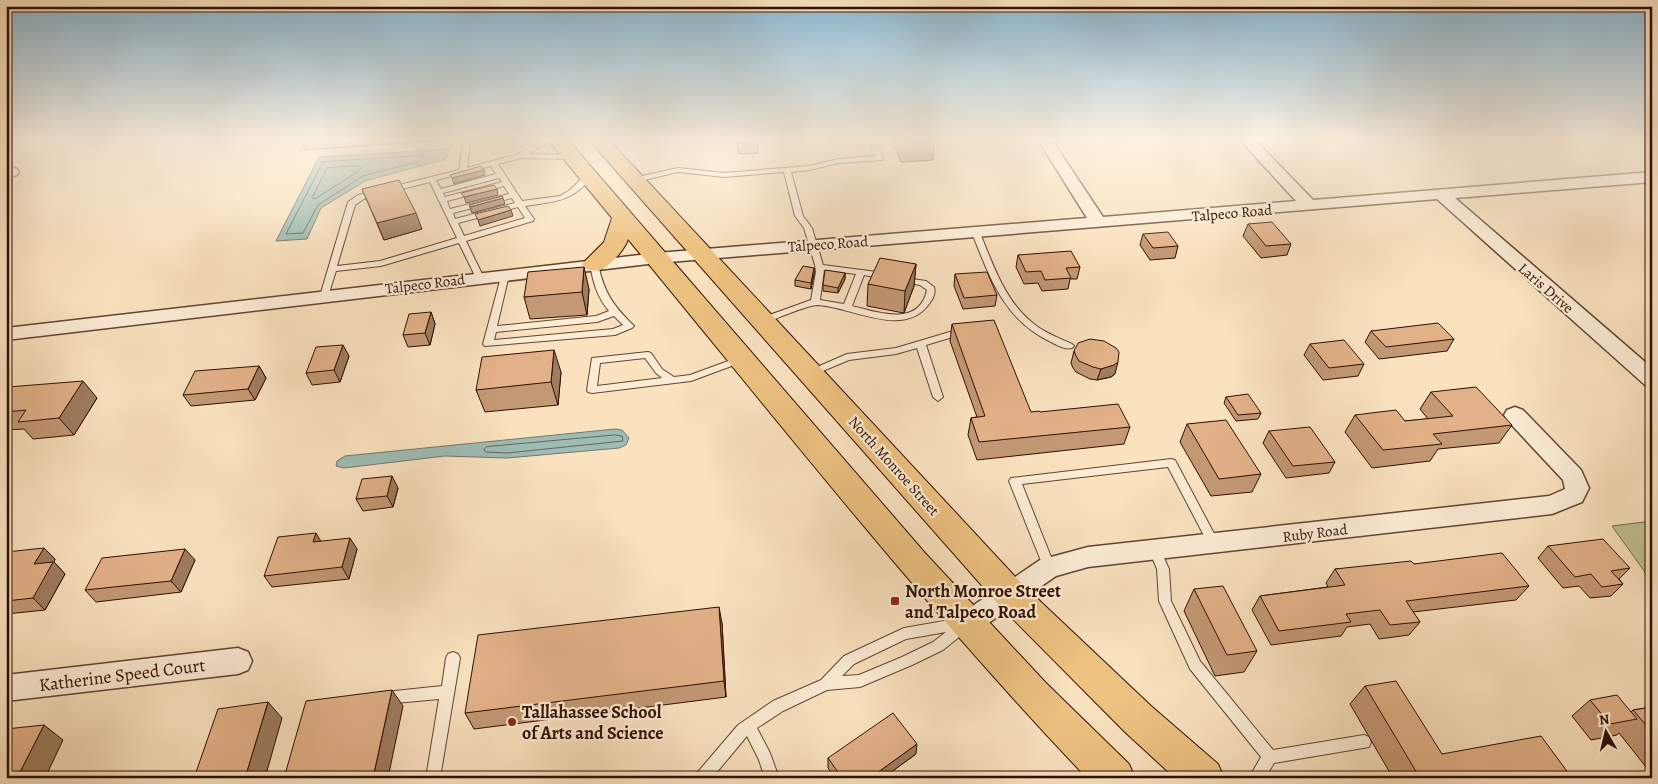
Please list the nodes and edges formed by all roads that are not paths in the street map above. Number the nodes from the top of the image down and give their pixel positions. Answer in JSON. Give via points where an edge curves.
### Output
{"nodes":[{"id":1,"x":441,"y":177,"type":"edge"},
{"id":2,"x":495,"y":177,"type":"edge"},
{"id":3,"x":502,"y":177,"type":"edge"},
{"id":4,"x":588,"y":177,"type":"joint"},
{"id":5,"x":633,"y":177,"type":"edge"},
{"id":6,"x":650,"y":177,"type":"edge"},
{"id":7,"x":789,"y":177,"type":"edge"},
{"id":8,"x":1068,"y":177,"type":"edge"},
{"id":9,"x":1282,"y":177,"type":"edge"},
{"id":10,"x":1652,"y":177,"type":"edge"},
{"id":11,"x":432,"y":179,"type":"junction"},
{"id":12,"x":636,"y":180,"type":"junction"},
{"id":13,"x":506,"y":183,"type":"junction"},
{"id":14,"x":438,"y":192,"type":"junction"},
{"id":15,"x":514,"y":195,"type":"junction"},
{"id":16,"x":1442,"y":195,"type":"junction"},
{"id":17,"x":442,"y":200,"type":"junction"},
{"id":18,"x":520,"y":204,"type":"junction"},
{"id":19,"x":1310,"y":206,"type":"junction"},
{"id":20,"x":448,"y":212,"type":"junction"},
{"id":21,"x":622,"y":217,"type":"junction"},
{"id":22,"x":453,"y":222,"type":"junction"},
{"id":23,"x":1098,"y":223,"type":"junction"},
{"id":24,"x":976,"y":233,"type":"junction"},
{"id":25,"x":462,"y":239,"type":"junction"},
{"id":26,"x":813,"y":246,"type":"junction"},
{"id":27,"x":704,"y":254,"type":"junction"},
{"id":28,"x":657,"y":258,"type":"junction"},
{"id":29,"x":594,"y":264,"type":"junction"},
{"id":30,"x":819,"y":267,"type":"junction"},
{"id":31,"x":332,"y":269,"type":"junction"},
{"id":32,"x":861,"y":272,"type":"junction"},
{"id":33,"x":506,"y":275,"type":"junction"},
{"id":34,"x":480,"y":278,"type":"junction"},
{"id":35,"x":324,"y":296,"type":"junction"},
{"id":36,"x":815,"y":302,"type":"junction"},
{"id":37,"x":846,"y":307,"type":"junction"},
{"id":38,"x":616,"y":312,"type":"junction"},
{"id":39,"x":764,"y":320,"type":"junction"},
{"id":40,"x":492,"y":329,"type":"junction"},
{"id":41,"x":964,"y":331,"type":"edge"},
{"id":42,"x":6,"y":334,"type":"edge"},
{"id":43,"x":921,"y":345,"type":"junction"},
{"id":44,"x":1069,"y":346,"type":"dead end"},
{"id":45,"x":742,"y":359,"type":"junction"},
{"id":46,"x":1652,"y":359,"type":"edge"},
{"id":47,"x":1630,"y":361,"type":"junction"},
{"id":48,"x":811,"y":373,"type":"junction"},
{"id":49,"x":672,"y":380,"type":"junction"},
{"id":50,"x":1652,"y":380,"type":"edge"},
{"id":51,"x":938,"y":397,"type":"dead end"},
{"id":52,"x":1515,"y":415,"type":"dead end"},
{"id":53,"x":1214,"y":544,"type":"junction"},
{"id":54,"x":1155,"y":550,"type":"junction"},
{"id":55,"x":1049,"y":566,"type":"junction"},
{"id":56,"x":1011,"y":595,"type":"junction"},
{"id":57,"x":968,"y":623,"type":"junction"},
{"id":58,"x":453,"y":658,"type":"dead end"},
{"id":59,"x":238,"y":661,"type":"dead end"},
{"id":60,"x":826,"y":684,"type":"junction"},
{"id":61,"x":6,"y":688,"type":"edge"},
{"id":62,"x":447,"y":692,"type":"junction"},
{"id":63,"x":371,"y":700,"type":"edge"},
{"id":64,"x":749,"y":726,"type":"junction"},
{"id":65,"x":1364,"y":742,"type":"dead end"},
{"id":66,"x":1270,"y":757,"type":"junction"},
{"id":67,"x":433,"y":778,"type":"edge"},
{"id":68,"x":702,"y":778,"type":"edge"},
{"id":69,"x":772,"y":778,"type":"edge"},
{"id":70,"x":1115,"y":778,"type":"edge"},
{"id":71,"x":1204,"y":778,"type":"edge"},
{"id":72,"x":1256,"y":778,"type":"edge"}],
"edges":[{"from":1,"to":11,"type":"lane"},
{"from":2,"to":14,"type":"lane"},
{"from":3,"to":13,"type":"lane"},
{"from":4,"to":18,"type":"lane","via":[[562,198]]},
{"from":4,"to":21,"type":"highway"},
{"from":5,"to":12,"type":"highway","name":"North Monroe Street"},
{"from":6,"to":12,"type":"lane"},
{"from":7,"to":26,"type":"lane","via":[[799,216],[808,228]]},
{"from":8,"to":23,"type":"street"},
{"from":9,"to":19,"type":"street"},
{"from":10,"to":16,"type":"street","name":"Talpeco Road"},
{"from":11,"to":14,"type":"lane"},
{"from":11,"to":31,"type":"lane","via":[[354,201]]},
{"from":12,"to":27,"type":"highway","name":"North Monroe Street"},
{"from":13,"to":15,"type":"lane"},
{"from":13,"to":17,"type":"lane"},
{"from":14,"to":17,"type":"lane"},
{"from":15,"to":18,"type":"lane"},
{"from":15,"to":20,"type":"lane"},
{"from":16,"to":19,"type":"street","name":"Talpeco Road"},
{"from":16,"to":47,"type":"street","name":"Laris Drive"},
{"from":17,"to":20,"type":"lane"},
{"from":18,"to":22,"type":"lane"},
{"from":18,"to":25,"type":"lane","via":[[530,219]]},
{"from":19,"to":23,"type":"street","name":"Talpeco Road"},
{"from":20,"to":22,"type":"lane"},
{"from":21,"to":28,"type":"highway"},
{"from":21,"to":29,"type":"highway","via":[[615,245]]},
{"from":22,"to":25,"type":"lane"},
{"from":23,"to":24,"type":"street","name":"Talpeco Road"},
{"from":24,"to":26,"type":"street","name":"Talpeco Road"},
{"from":24,"to":44,"type":"lane","via":[[1000,290],[1014,309],[1032,328]]},
{"from":25,"to":31,"type":"lane","via":[[381,263]]},
{"from":25,"to":34,"type":"lane"},
{"from":26,"to":27,"type":"street","name":"Talpeco Road"},
{"from":26,"to":30,"type":"lane"},
{"from":27,"to":28,"type":"street","name":"Talpeco Road"},
{"from":27,"to":39,"type":"highway","name":"North Monroe Street"},
{"from":28,"to":29,"type":"street","name":"Talpeco Road"},
{"from":28,"to":45,"type":"highway"},
{"from":29,"to":33,"type":"street","name":"Talpeco Road"},
{"from":29,"to":38,"type":"lane","via":[[597,285],[606,303]]},
{"from":30,"to":32,"type":"lane"},
{"from":30,"to":36,"type":"lane"},
{"from":31,"to":35,"type":"lane"},
{"from":32,"to":37,"type":"lane"},
{"from":32,"to":37,"type":"lane","via":[[923,283],[931,293],[921,311],[910,317],[890,317]]},
{"from":33,"to":34,"type":"street","name":"Talpeco Road"},
{"from":33,"to":40,"type":"lane"},
{"from":34,"to":35,"type":"street","name":"Talpeco Road"},
{"from":35,"to":42,"type":"street","name":"Talpeco Road"},
{"from":36,"to":37,"type":"lane"},
{"from":36,"to":39,"type":"lane"},
{"from":38,"to":40,"type":"lane","via":[[597,319]]},
{"from":38,"to":40,"type":"lane","via":[[629,326],[615,332],[488,344]]},
{"from":39,"to":48,"type":"highway","name":"North Monroe Street"},
{"from":41,"to":43,"type":"lane"},
{"from":43,"to":48,"type":"lane","via":[[847,357]]},
{"from":43,"to":51,"type":"lane"},
{"from":45,"to":49,"type":"lane","via":[[691,378]]},
{"from":45,"to":57,"type":"highway","via":[[913,563]]},
{"from":46,"to":47,"type":"street"},
{"from":47,"to":50,"type":"street","name":"Laris Drive"},
{"from":48,"to":56,"type":"highway","name":"North Monroe Street"},
{"from":49,"to":49,"type":"lane","via":[[659,371],[648,355],[595,360],[592,390]]},
{"from":52,"to":53,"type":"street","name":"Ruby Road","via":[[1573,476],[1577,488],[1574,495],[1552,505]]},
{"from":53,"to":54,"type":"street","name":"Ruby Road"},
{"from":53,"to":55,"type":"lane","via":[[1171,463],[1015,481]]},
{"from":54,"to":55,"type":"street","name":"Ruby Road","via":[[1088,557]]},
{"from":54,"to":66,"type":"lane","via":[[1163,569],[1165,601],[1195,666]]},
{"from":55,"to":56,"type":"street","name":"Ruby Road"},
{"from":56,"to":57,"type":"street","name":"Ruby Road"},
{"from":56,"to":71,"type":"highway","name":"North Monroe Street","via":[[1138,719]]},
{"from":57,"to":60,"type":"lane","via":[[938,646],[907,661],[860,680]]},
{"from":57,"to":60,"type":"lane","via":[[904,634],[849,660]]},
{"from":57,"to":70,"type":"highway"},
{"from":58,"to":62,"type":"lane"},
{"from":59,"to":61,"type":"street","name":"Katherine Speed Court"},
{"from":60,"to":64,"type":"lane","via":[[778,706]]},
{"from":62,"to":63,"type":"lane"},
{"from":62,"to":67,"type":"lane"},
{"from":64,"to":68,"type":"lane"},
{"from":64,"to":69,"type":"lane"},
{"from":65,"to":66,"type":"lane"},
{"from":66,"to":72,"type":"lane"}]}
